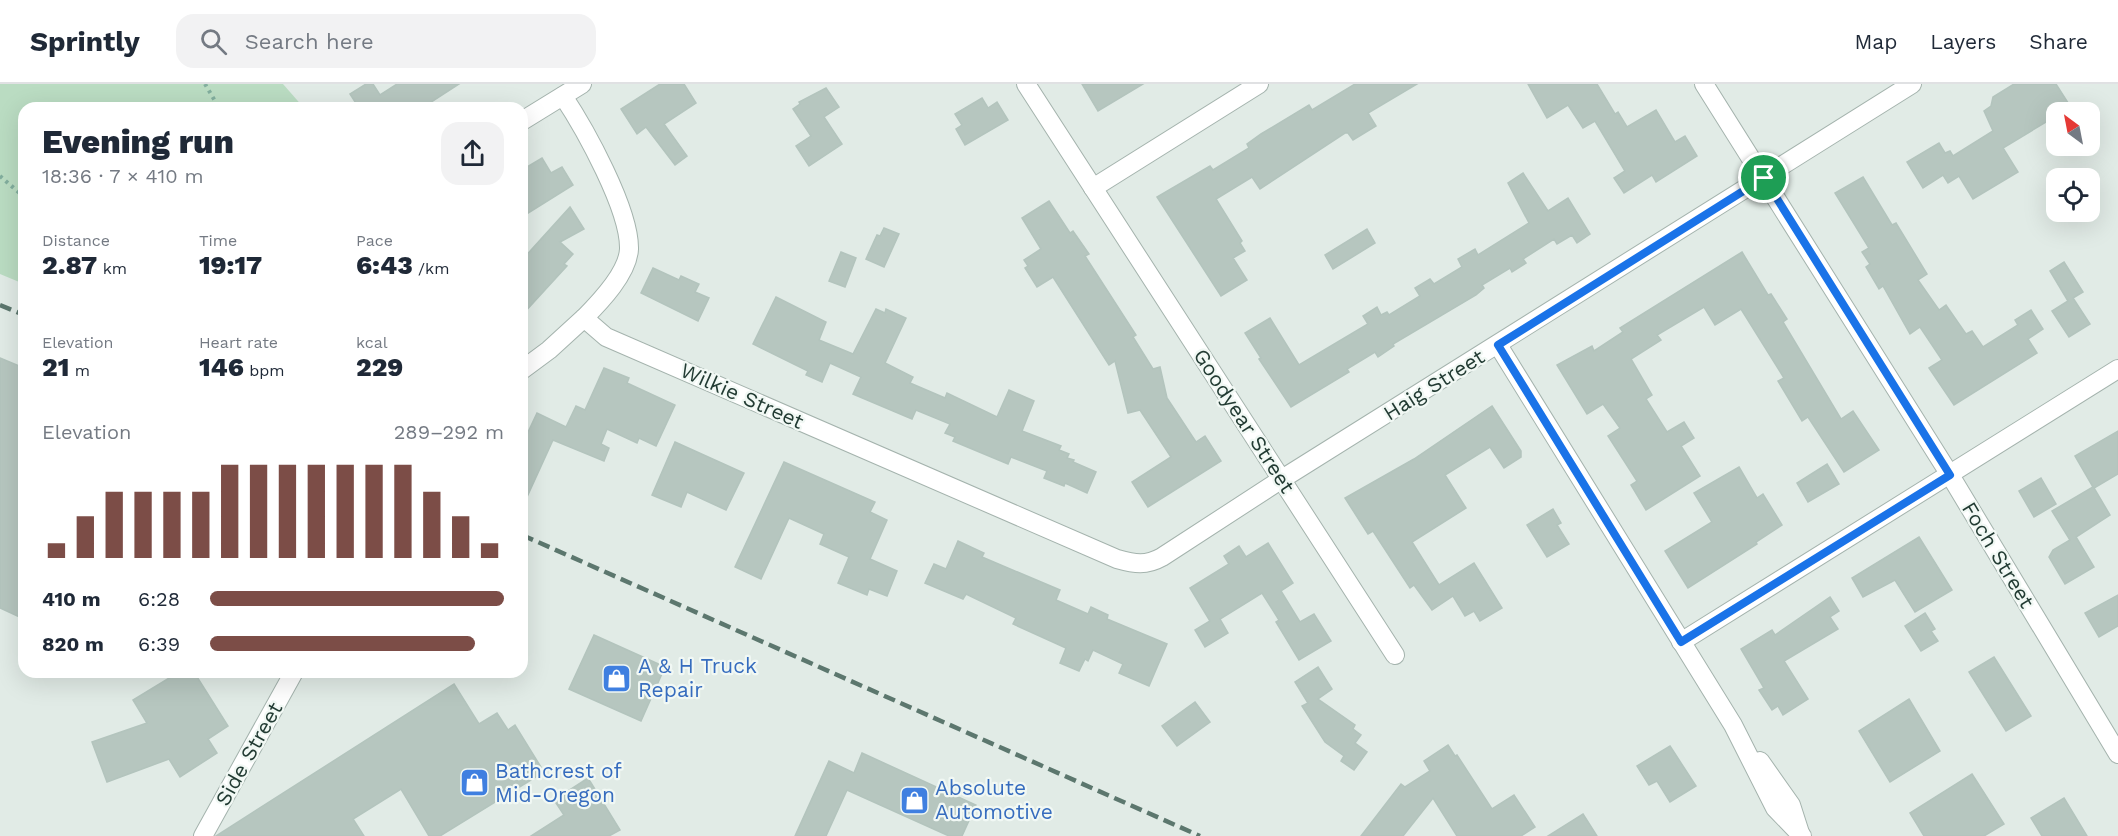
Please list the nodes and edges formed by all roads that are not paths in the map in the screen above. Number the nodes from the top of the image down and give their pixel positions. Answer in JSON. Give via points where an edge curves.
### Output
{"nodes":[{"id":1,"x":582,"y":84,"type":"edge"},
{"id":2,"x":1026,"y":84,"type":"edge"},
{"id":3,"x":1259,"y":84,"type":"edge"},
{"id":4,"x":1704,"y":84,"type":"edge"},
{"id":5,"x":1912,"y":84,"type":"edge"},
{"id":6,"x":563,"y":96,"type":"junction"},
{"id":7,"x":528,"y":117,"type":"edge"},
{"id":8,"x":1764,"y":178,"type":"junction"},
{"id":9,"x":1093,"y":188,"type":"junction"},
{"id":10,"x":584,"y":318,"type":"junction"},
{"id":11,"x":1498,"y":345,"type":"junction"},
{"id":12,"x":528,"y":366,"type":"edge"},
{"id":13,"x":2118,"y":369,"type":"edge"},
{"id":14,"x":1950,"y":475,"type":"junction"},
{"id":15,"x":1282,"y":479,"type":"junction"},
{"id":16,"x":1137,"y":565,"type":"joint"},
{"id":17,"x":1681,"y":642,"type":"junction"},
{"id":18,"x":1395,"y":655,"type":"dead end"},
{"id":19,"x":291,"y":678,"type":"edge"},
{"id":20,"x":2118,"y":754,"type":"edge"},
{"id":21,"x":1801,"y":835,"type":"edge"},
{"id":22,"x":203,"y":836,"type":"edge"}],
"edges":[{"from":1,"to":6,"type":"street"},
{"from":2,"to":9,"type":"street","name":"Goodyear Street"},
{"from":3,"to":9,"type":"street"},
{"from":4,"to":8,"type":"street","name":"Foch Street"},
{"from":5,"to":8,"type":"street","name":"Haig Street"},
{"from":6,"to":7,"type":"street"},
{"from":6,"to":10,"type":"street","via":[[612,189],[629,249],[615,281]]},
{"from":8,"to":11,"type":"street","name":"Haig Street"},
{"from":8,"to":14,"type":"street","name":"Foch Street"},
{"from":9,"to":15,"type":"street","name":"Goodyear Street"},
{"from":10,"to":12,"type":"street"},
{"from":10,"to":16,"type":"street","name":"Wilkie Street","via":[[606,337]]},
{"from":11,"to":15,"type":"street","name":"Haig Street"},
{"from":11,"to":17,"type":"street"},
{"from":13,"to":14,"type":"street"},
{"from":14,"to":17,"type":"street"},
{"from":14,"to":20,"type":"street","name":"Foch Street"},
{"from":15,"to":16,"type":"street","name":"Haig Street","via":[[1162,557]]},
{"from":15,"to":18,"type":"street","name":"Goodyear Street"},
{"from":17,"to":21,"type":"street","via":[[1733,725],[1775,808]]},
{"from":19,"to":22,"type":"street","name":"Side Street"}]}
